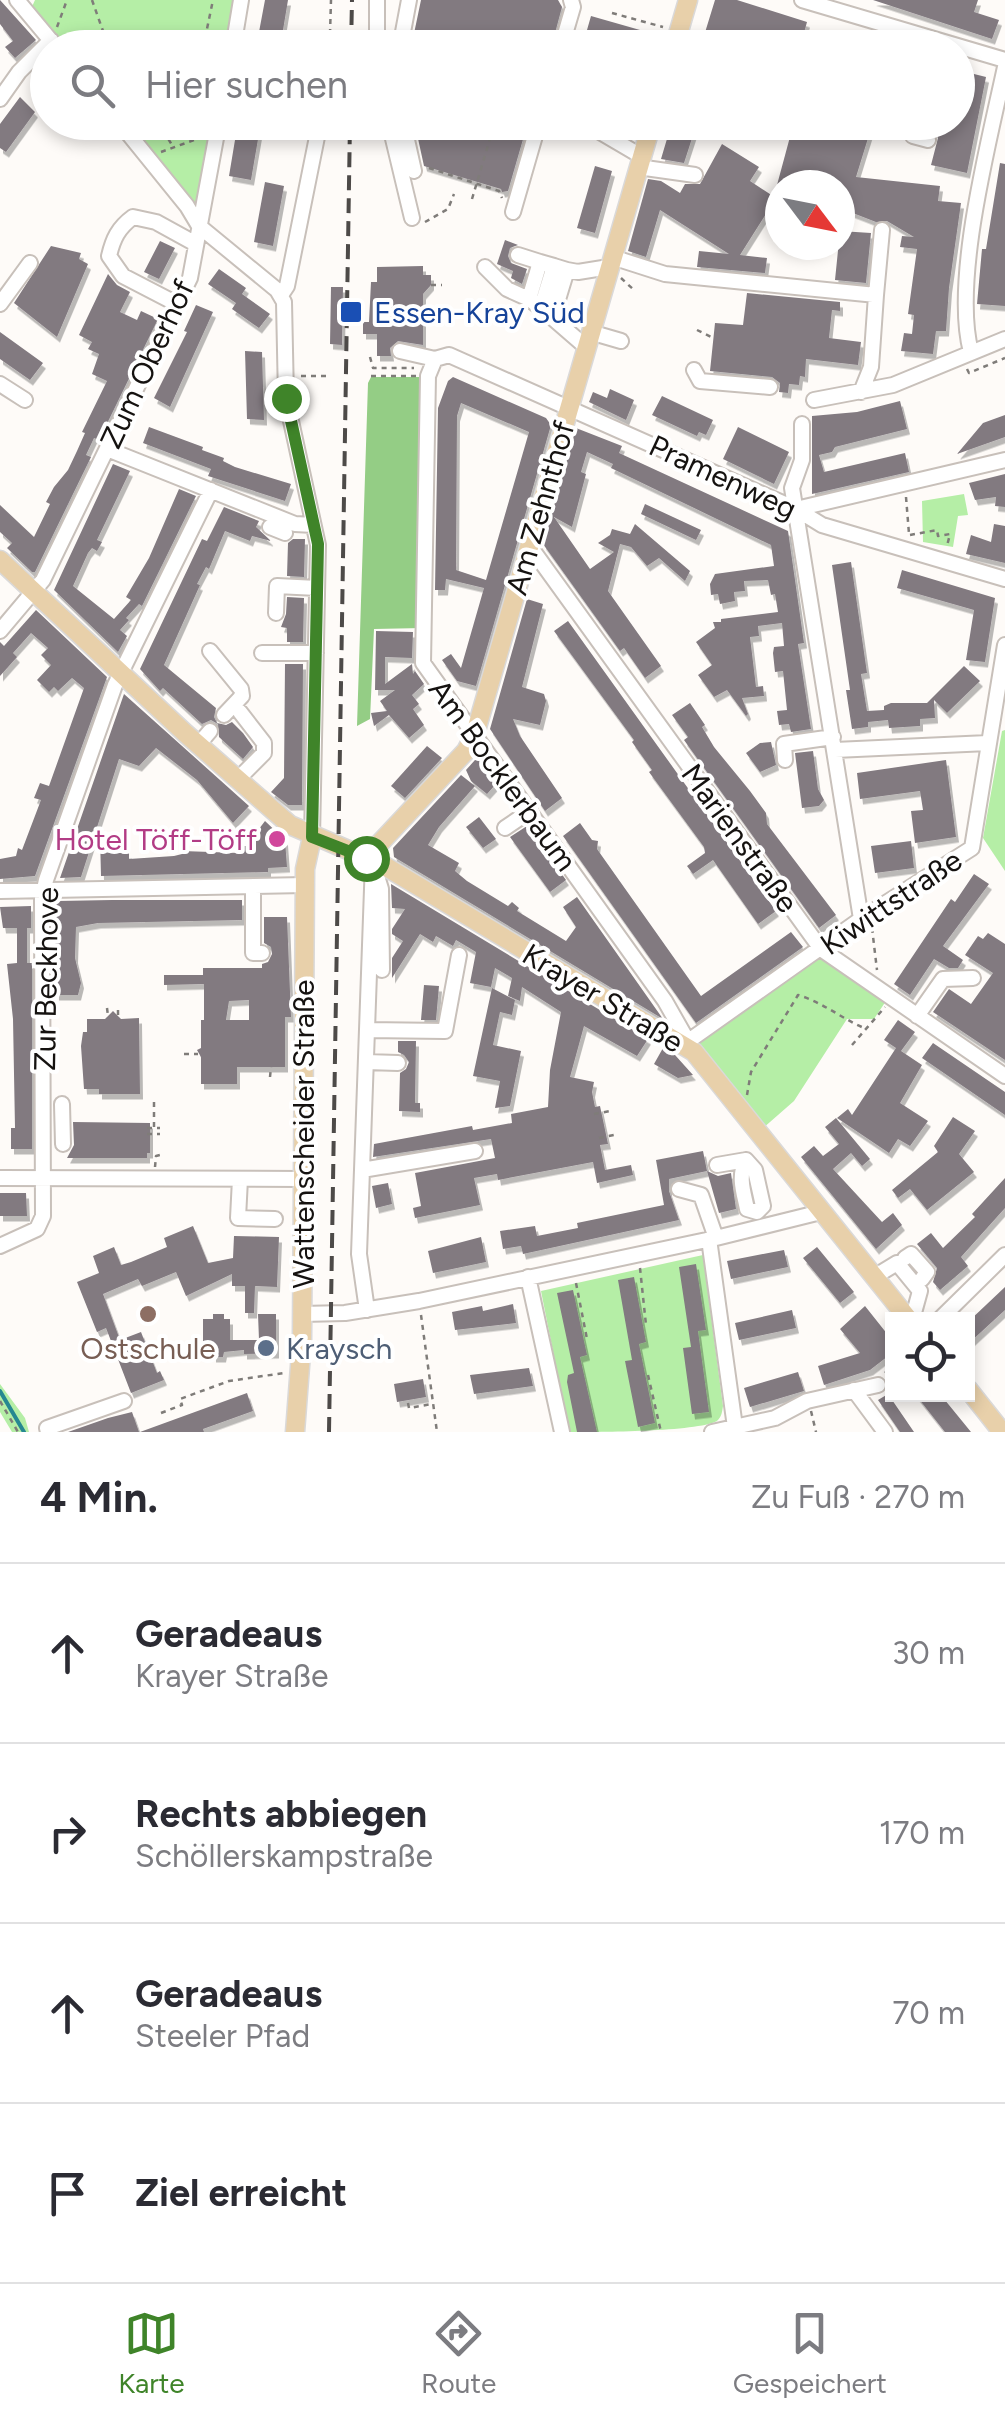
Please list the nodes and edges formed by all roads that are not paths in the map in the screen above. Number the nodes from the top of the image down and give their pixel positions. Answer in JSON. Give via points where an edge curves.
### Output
{"nodes":[{"id":1,"x":17,"y":0,"type":"edge"},
{"id":2,"x":241,"y":0,"type":"edge"},
{"id":3,"x":376,"y":0,"type":"edge"},
{"id":4,"x":410,"y":0,"type":"edge"},
{"id":5,"x":571,"y":0,"type":"edge"},
{"id":6,"x":688,"y":0,"type":"edge"},
{"id":7,"x":802,"y":0,"type":"edge"},
{"id":8,"x":42,"y":30,"type":"edge"},
{"id":9,"x":236,"y":30,"type":"edge"},
{"id":10,"x":377,"y":30,"type":"edge"},
{"id":11,"x":404,"y":30,"type":"edge"},
{"id":12,"x":566,"y":30,"type":"edge"},
{"id":13,"x":680,"y":30,"type":"edge"},
{"id":14,"x":888,"y":30,"type":"edge"},
{"id":15,"x":975,"y":56,"type":"edge"},
{"id":16,"x":30,"y":63,"type":"edge"},
{"id":17,"x":1005,"y":64,"type":"edge"},
{"id":18,"x":0,"y":99,"type":"edge"},
{"id":19,"x":134,"y":140,"type":"edge"},
{"id":20,"x":216,"y":140,"type":"edge"},
{"id":21,"x":316,"y":140,"type":"edge"},
{"id":22,"x":395,"y":140,"type":"edge"},
{"id":23,"x":409,"y":140,"type":"edge"},
{"id":24,"x":535,"y":140,"type":"edge"},
{"id":25,"x":610,"y":140,"type":"edge"},
{"id":26,"x":647,"y":140,"type":"edge"},
{"id":27,"x":640,"y":162,"type":"junction"},
{"id":28,"x":418,"y":169,"type":"road end"},
{"id":29,"x":695,"y":175,"type":"dead end"},
{"id":30,"x":513,"y":212,"type":"dead end"},
{"id":31,"x":419,"y":219,"type":"road end"},
{"id":32,"x":200,"y":226,"type":"junction"},
{"id":33,"x":882,"y":230,"type":"dead end"},
{"id":34,"x":196,"y":244,"type":"junction"},
{"id":35,"x":518,"y":255,"type":"dead end"},
{"id":36,"x":610,"y":262,"type":"junction"},
{"id":37,"x":30,"y":263,"type":"dead end"},
{"id":38,"x":553,"y":266,"type":"junction"},
{"id":39,"x":485,"y":267,"type":"dead end"},
{"id":40,"x":876,"y":294,"type":"junction"},
{"id":41,"x":280,"y":295,"type":"junction"},
{"id":42,"x":0,"y":304,"type":"edge"},
{"id":43,"x":178,"y":304,"type":"junction"},
{"id":44,"x":541,"y":308,"type":"junction"},
{"id":45,"x":1005,"y":338,"type":"edge"},
{"id":46,"x":588,"y":340,"type":"junction"},
{"id":47,"x":621,"y":341,"type":"dead end"},
{"id":48,"x":400,"y":351,"type":"dead end"},
{"id":49,"x":968,"y":358,"type":"junction"},
{"id":50,"x":436,"y":364,"type":"junction"},
{"id":51,"x":694,"y":370,"type":"dead end"},
{"id":52,"x":0,"y":384,"type":"edge"},
{"id":53,"x":770,"y":387,"type":"dead end"},
{"id":54,"x":861,"y":392,"type":"junction"},
{"id":55,"x":25,"y":400,"type":"dead end"},
{"id":56,"x":814,"y":400,"type":"dead end"},
{"id":57,"x":569,"y":406,"type":"junction"},
{"id":58,"x":802,"y":424,"type":"dead end"},
{"id":59,"x":107,"y":449,"type":"junction"},
{"id":60,"x":1005,"y":460,"type":"edge"},
{"id":61,"x":212,"y":490,"type":"junction"},
{"id":62,"x":796,"y":509,"type":"junction"},
{"id":63,"x":271,"y":524,"type":"junction"},
{"id":64,"x":312,"y":525,"type":"junction"},
{"id":65,"x":285,"y":534,"type":"dead end"},
{"id":66,"x":529,"y":545,"type":"junction"},
{"id":67,"x":0,"y":560,"type":"edge"},
{"id":68,"x":1005,"y":579,"type":"edge"},
{"id":69,"x":317,"y":588,"type":"junction"},
{"id":70,"x":35,"y":592,"type":"junction"},
{"id":71,"x":272,"y":602,"type":"dead end"},
{"id":72,"x":0,"y":631,"type":"edge"},
{"id":73,"x":1005,"y":645,"type":"edge"},
{"id":74,"x":210,"y":651,"type":"dead end"},
{"id":75,"x":262,"y":653,"type":"dead end"},
{"id":76,"x":316,"y":653,"type":"junction"},
{"id":77,"x":121,"y":672,"type":"junction"},
{"id":78,"x":475,"y":734,"type":"junction"},
{"id":79,"x":988,"y":743,"type":"junction"},
{"id":80,"x":834,"y":744,"type":"junction"},
{"id":81,"x":784,"y":760,"type":"dead end"},
{"id":82,"x":238,"y":780,"type":"junction"},
{"id":83,"x":530,"y":812,"type":"junction"},
{"id":84,"x":505,"y":828,"type":"dead end"},
{"id":85,"x":312,"y":837,"type":"junction"},
{"id":86,"x":369,"y":859,"type":"junction"},
{"id":87,"x":305,"y":885,"type":"junction"},
{"id":88,"x":253,"y":886,"type":"junction"},
{"id":89,"x":43,"y":890,"type":"junction"},
{"id":90,"x":0,"y":891,"type":"edge"},
{"id":91,"x":864,"y":918,"type":"junction"},
{"id":92,"x":821,"y":949,"type":"junction"},
{"id":93,"x":262,"y":953,"type":"dead end"},
{"id":94,"x":459,"y":955,"type":"dead end"},
{"id":95,"x":382,"y":970,"type":"dead end"},
{"id":96,"x":974,"y":978,"type":"dead end"},
{"id":97,"x":917,"y":1016,"type":"junction"},
{"id":98,"x":367,"y":1030,"type":"junction"},
{"id":99,"x":692,"y":1046,"type":"junction"},
{"id":100,"x":366,"y":1062,"type":"junction"},
{"id":101,"x":398,"y":1062,"type":"dead end"},
{"id":102,"x":1005,"y":1076,"type":"edge"},
{"id":103,"x":62,"y":1104,"type":"dead end"},
{"id":104,"x":762,"y":1136,"type":"junction"},
{"id":105,"x":62,"y":1144,"type":"dead end"},
{"id":106,"x":475,"y":1151,"type":"dead end"},
{"id":107,"x":746,"y":1160,"type":"junction"},
{"id":108,"x":717,"y":1165,"type":"dead end"},
{"id":109,"x":362,"y":1170,"type":"junction"},
{"id":110,"x":0,"y":1178,"type":"edge"},
{"id":111,"x":44,"y":1178,"type":"junction"},
{"id":112,"x":240,"y":1179,"type":"junction"},
{"id":113,"x":303,"y":1179,"type":"junction"},
{"id":114,"x":679,"y":1189,"type":"dead end"},
{"id":115,"x":820,"y":1212,"type":"junction"},
{"id":116,"x":275,"y":1219,"type":"dead end"},
{"id":117,"x":758,"y":1220,"type":"junction"},
{"id":118,"x":713,"y":1238,"type":"junction"},
{"id":119,"x":0,"y":1246,"type":"edge"},
{"id":120,"x":1005,"y":1255,"type":"edge"},
{"id":121,"x":528,"y":1277,"type":"junction"},
{"id":122,"x":874,"y":1277,"type":"junction"},
{"id":123,"x":367,"y":1310,"type":"junction"},
{"id":124,"x":903,"y":1312,"type":"edge"},
{"id":125,"x":913,"y":1312,"type":"edge"},
{"id":126,"x":947,"y":1312,"type":"edge"},
{"id":127,"x":302,"y":1314,"type":"junction"},
{"id":128,"x":878,"y":1385,"type":"dead end"},
{"id":129,"x":854,"y":1390,"type":"junction"},
{"id":130,"x":975,"y":1397,"type":"edge"},
{"id":131,"x":124,"y":1401,"type":"dead end"},
{"id":132,"x":1002,"y":1426,"type":"edge"},
{"id":133,"x":735,"y":1427,"type":"junction"},
{"id":134,"x":48,"y":1432,"type":"edge"},
{"id":135,"x":295,"y":1432,"type":"edge"},
{"id":136,"x":562,"y":1432,"type":"edge"},
{"id":137,"x":712,"y":1432,"type":"edge"},
{"id":138,"x":885,"y":1432,"type":"edge"}],
"edges":[{"from":1,"to":8,"type":"street"},
{"from":2,"to":9,"type":"street"},
{"from":3,"to":10,"type":"street"},
{"from":4,"to":11,"type":"street"},
{"from":5,"to":12,"type":"street"},
{"from":6,"to":13,"type":"main road"},
{"from":7,"to":14,"type":"street"},
{"from":15,"to":17,"type":"street"},
{"from":16,"to":18,"type":"street"},
{"from":17,"to":49,"type":"street","via":[[973,238]]},
{"from":19,"to":32,"type":"street"},
{"from":20,"to":32,"type":"street","name":"Zum Oberhof"},
{"from":21,"to":41,"type":"street"},
{"from":22,"to":31,"type":"street"},
{"from":23,"to":28,"type":"street"},
{"from":24,"to":30,"type":"street"},
{"from":25,"to":27,"type":"street"},
{"from":26,"to":27,"type":"main road","name":"Am Zehnthof"},
{"from":27,"to":29,"type":"street"},
{"from":27,"to":36,"type":"main road","name":"Am Zehnthof"},
{"from":32,"to":34,"type":"street","name":"Zum Oberhof"},
{"from":32,"to":41,"type":"street"},
{"from":33,"to":40,"type":"street"},
{"from":34,"to":43,"type":"street","name":"Zum Oberhof"},
{"from":34,"to":43,"type":"street","via":[[133,217],[112,240],[109,256],[123,276]]},
{"from":35,"to":38,"type":"street"},
{"from":36,"to":38,"type":"street","via":[[578,272]]},
{"from":36,"to":40,"type":"street","via":[[665,274]]},
{"from":36,"to":46,"type":"main road","name":"Am Zehnthof"},
{"from":37,"to":42,"type":"street"},
{"from":38,"to":44,"type":"street"},
{"from":38,"to":44,"type":"street"},
{"from":39,"to":44,"type":"street"},
{"from":40,"to":54,"type":"street","via":[[871,368]]},
{"from":41,"to":64,"type":"street","via":[[290,424]]},
{"from":43,"to":59,"type":"street","name":"Zum Oberhof"},
{"from":44,"to":46,"type":"street"},
{"from":45,"to":49,"type":"street"},
{"from":46,"to":47,"type":"street"},
{"from":46,"to":57,"type":"main road","name":"Am Zehnthof"},
{"from":48,"to":50,"type":"street","name":"Pramenweg"},
{"from":49,"to":54,"type":"street"},
{"from":50,"to":57,"type":"street","name":"Pramenweg"},
{"from":50,"to":78,"type":"street","name":"Am Bocklerbaum","via":[[424,664]]},
{"from":51,"to":53,"type":"street","via":[[700,381]]},
{"from":52,"to":55,"type":"street"},
{"from":54,"to":56,"type":"street"},
{"from":57,"to":62,"type":"street","name":"Pramenweg"},
{"from":57,"to":66,"type":"main road","name":"Am Zehnthof"},
{"from":58,"to":62,"type":"street","via":[[802,460],[792,488]]},
{"from":59,"to":61,"type":"street"},
{"from":59,"to":70,"type":"street","name":"Zum Oberhof"},
{"from":60,"to":62,"type":"street"},
{"from":61,"to":63,"type":"street"},
{"from":61,"to":77,"type":"street","name":"Zur Beckhove"},
{"from":62,"to":68,"type":"street","name":"Pramenweg","via":[[822,525]]},
{"from":62,"to":80,"type":"street"},
{"from":63,"to":64,"type":"street"},
{"from":63,"to":65,"type":"street"},
{"from":64,"to":69,"type":"street"},
{"from":66,"to":78,"type":"main road","name":"Am Zehnthof"},
{"from":66,"to":92,"type":"street","name":"Marienstraße"},
{"from":67,"to":70,"type":"main road","name":"Krayer Straße"},
{"from":69,"to":71,"type":"street","via":[[277,586]]},
{"from":69,"to":76,"type":"street"},
{"from":70,"to":72,"type":"street","name":"Zum Oberhof"},
{"from":70,"to":77,"type":"main road","name":"Krayer Straße"},
{"from":73,"to":79,"type":"street","name":"Kiwittstraße"},
{"from":74,"to":82,"type":"street","via":[[241,690],[232,713],[264,742],[264,753]]},
{"from":75,"to":76,"type":"street"},
{"from":76,"to":85,"type":"street"},
{"from":77,"to":82,"type":"main road","name":"Krayer Straße","via":[[204,738]]},
{"from":77,"to":89,"type":"street","name":"Zur Beckhove"},
{"from":78,"to":83,"type":"street","name":"Am Bocklerbaum"},
{"from":78,"to":86,"type":"main road","name":"Am Zehnthof"},
{"from":79,"to":80,"type":"street"},
{"from":79,"to":91,"type":"street","name":"Kiwittstraße","via":[[972,848]]},
{"from":80,"to":81,"type":"street","via":[[784,744]]},
{"from":80,"to":91,"type":"street"},
{"from":82,"to":85,"type":"main road","name":"Krayer Straße"},
{"from":83,"to":84,"type":"street"},
{"from":83,"to":99,"type":"street","name":"Am Bocklerbaum"},
{"from":85,"to":86,"type":"main road","name":"Krayer Straße"},
{"from":85,"to":87,"type":"main road","name":"Wattenscheider Straße"},
{"from":86,"to":95,"type":"street","via":[[381,889]]},
{"from":86,"to":98,"type":"street"},
{"from":86,"to":99,"type":"main road","name":"Krayer Straße"},
{"from":87,"to":88,"type":"street"},
{"from":87,"to":113,"type":"main road","name":"Wattenscheider Straße"},
{"from":88,"to":89,"type":"street"},
{"from":88,"to":93,"type":"street","via":[[253,953]]},
{"from":89,"to":90,"type":"street"},
{"from":89,"to":111,"type":"street","name":"Zur Beckhove"},
{"from":91,"to":92,"type":"street","name":"Kiwittstraße"},
{"from":92,"to":97,"type":"street","name":"Marienstraße"},
{"from":92,"to":99,"type":"street","name":"Kiwittstraße"},
{"from":94,"to":98,"type":"street","via":[[446,1032]]},
{"from":96,"to":97,"type":"street","via":[[943,979]]},
{"from":97,"to":102,"type":"street","name":"Marienstraße"},
{"from":98,"to":100,"type":"street"},
{"from":99,"to":104,"type":"main road","name":"Krayer Straße"},
{"from":100,"to":101,"type":"street"},
{"from":100,"to":109,"type":"street"},
{"from":103,"to":105,"type":"street"},
{"from":104,"to":107,"type":"street"},
{"from":104,"to":115,"type":"main road","name":"Krayer Straße"},
{"from":106,"to":109,"type":"street"},
{"from":107,"to":108,"type":"street"},
{"from":107,"to":117,"type":"street"},
{"from":109,"to":123,"type":"street","via":[[359,1254]]},
{"from":110,"to":111,"type":"street"},
{"from":111,"to":112,"type":"street"},
{"from":111,"to":119,"type":"street","name":"Zur Beckhove","via":[[41,1223]]},
{"from":112,"to":113,"type":"street"},
{"from":112,"to":116,"type":"street","via":[[238,1218]]},
{"from":113,"to":127,"type":"main road","name":"Wattenscheider Straße"},
{"from":114,"to":118,"type":"street","via":[[701,1196]]},
{"from":115,"to":117,"type":"street"},
{"from":115,"to":122,"type":"main road","name":"Krayer Straße"},
{"from":117,"to":118,"type":"street"},
{"from":118,"to":121,"type":"street"},
{"from":118,"to":133,"type":"street"},
{"from":120,"to":126,"type":"street"},
{"from":121,"to":123,"type":"street"},
{"from":121,"to":136,"type":"street"},
{"from":122,"to":124,"type":"main road","name":"Krayer Straße"},
{"from":122,"to":125,"type":"street","via":[[901,1260],[921,1285]]},
{"from":123,"to":127,"type":"street"},
{"from":127,"to":135,"type":"main road","name":"Wattenscheider Straße"},
{"from":128,"to":129,"type":"street"},
{"from":129,"to":133,"type":"street"},
{"from":129,"to":138,"type":"street"},
{"from":130,"to":132,"type":"main road"},
{"from":131,"to":134,"type":"street"},
{"from":133,"to":137,"type":"street"}]}
